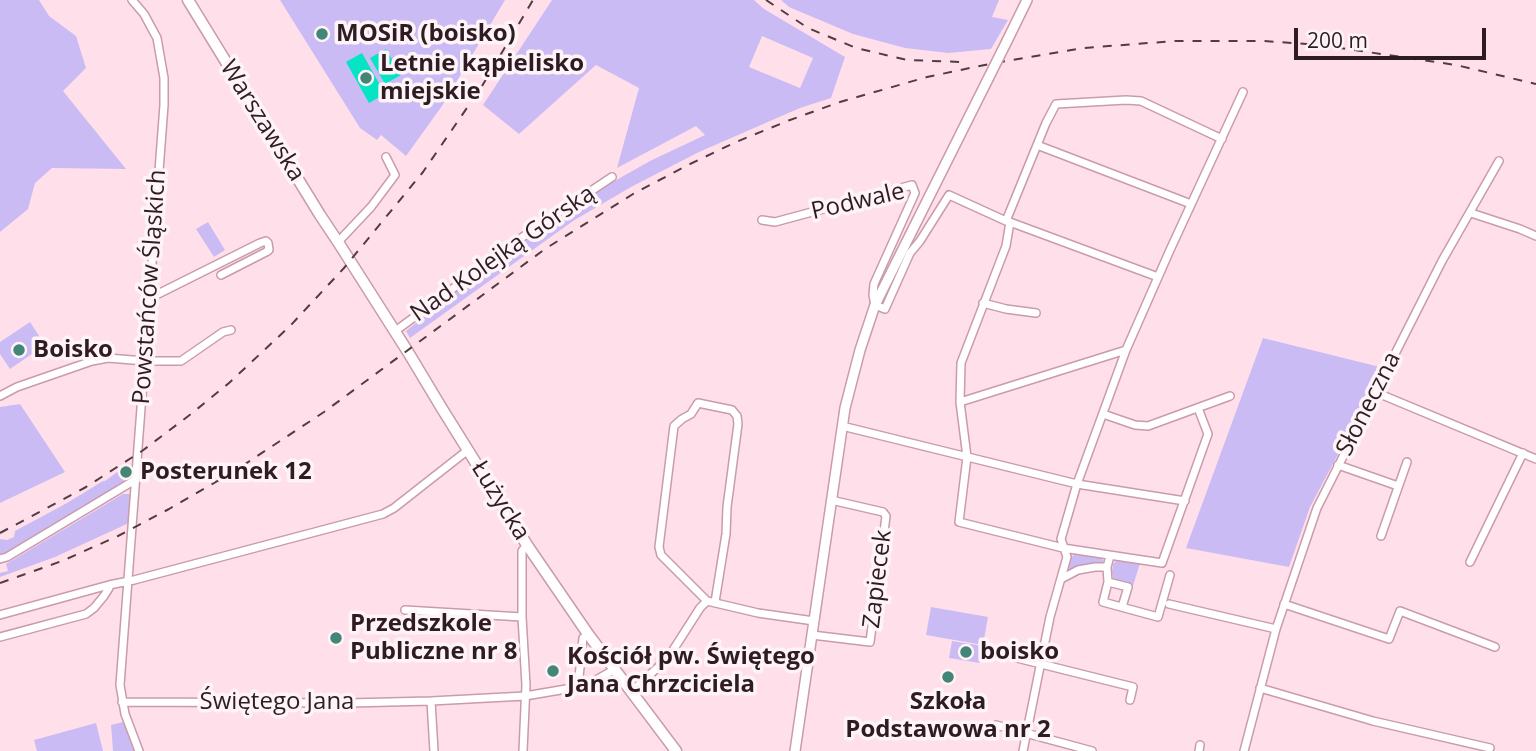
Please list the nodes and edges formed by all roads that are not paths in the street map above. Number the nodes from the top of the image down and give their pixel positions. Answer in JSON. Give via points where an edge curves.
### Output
{"nodes":[{"id":1,"x":132,"y":0,"type":"edge"},
{"id":2,"x":188,"y":0,"type":"edge"},
{"id":3,"x":1027,"y":0,"type":"edge"},
{"id":4,"x":1243,"y":92,"type":"dead end"},
{"id":5,"x":1222,"y":139,"type":"junction"},
{"id":6,"x":1037,"y":145,"type":"junction"},
{"id":7,"x":386,"y":157,"type":"dead end"},
{"id":8,"x":1499,"y":161,"type":"dead end"},
{"id":9,"x":612,"y":177,"type":"dead end"},
{"id":10,"x":1191,"y":204,"type":"junction"},
{"id":11,"x":1471,"y":213,"type":"junction"},
{"id":12,"x":762,"y":220,"type":"dead end"},
{"id":13,"x":1008,"y":221,"type":"junction"},
{"id":14,"x":1536,"y":236,"type":"edge"},
{"id":15,"x":338,"y":242,"type":"junction"},
{"id":16,"x":222,"y":275,"type":"dead end"},
{"id":17,"x":1158,"y":277,"type":"junction"},
{"id":18,"x":150,"y":298,"type":"junction"},
{"id":19,"x":983,"y":303,"type":"junction"},
{"id":20,"x":875,"y":305,"type":"junction"},
{"id":21,"x":1036,"y":313,"type":"dead end"},
{"id":22,"x":231,"y":330,"type":"dead end"},
{"id":23,"x":394,"y":332,"type":"junction"},
{"id":24,"x":1126,"y":350,"type":"junction"},
{"id":25,"x":145,"y":361,"type":"junction"},
{"id":26,"x":1375,"y":392,"type":"junction"},
{"id":27,"x":0,"y":396,"type":"edge"},
{"id":28,"x":1230,"y":396,"type":"dead end"},
{"id":29,"x":960,"y":402,"type":"junction"},
{"id":30,"x":1198,"y":408,"type":"junction"},
{"id":31,"x":1103,"y":414,"type":"junction"},
{"id":32,"x":842,"y":426,"type":"junction"},
{"id":33,"x":468,"y":450,"type":"junction"},
{"id":34,"x":1523,"y":453,"type":"junction"},
{"id":35,"x":967,"y":457,"type":"junction"},
{"id":36,"x":1536,"y":459,"type":"edge"},
{"id":37,"x":1407,"y":462,"type":"dead end"},
{"id":38,"x":1338,"y":465,"type":"junction"},
{"id":39,"x":135,"y":480,"type":"junction"},
{"id":40,"x":1077,"y":484,"type":"junction"},
{"id":41,"x":1398,"y":486,"type":"junction"},
{"id":42,"x":831,"y":500,"type":"junction"},
{"id":43,"x":1185,"y":501,"type":"junction"},
{"id":44,"x":1381,"y":536,"type":"dead end"},
{"id":45,"x":527,"y":545,"type":"junction"},
{"id":46,"x":1063,"y":548,"type":"junction"},
{"id":47,"x":1110,"y":556,"type":"junction"},
{"id":48,"x":0,"y":559,"type":"edge"},
{"id":49,"x":1470,"y":562,"type":"dead end"},
{"id":50,"x":1107,"y":567,"type":"junction"},
{"id":51,"x":1170,"y":575,"type":"dead end"},
{"id":52,"x":1061,"y":579,"type":"junction"},
{"id":53,"x":128,"y":581,"type":"junction"},
{"id":54,"x":1108,"y":582,"type":"junction"},
{"id":55,"x":108,"y":585,"type":"junction"},
{"id":56,"x":711,"y":602,"type":"junction"},
{"id":57,"x":1169,"y":604,"type":"dead end"},
{"id":58,"x":1284,"y":604,"type":"junction"},
{"id":59,"x":1122,"y":607,"type":"junction"},
{"id":60,"x":405,"y":610,"type":"dead end"},
{"id":61,"x":0,"y":615,"type":"edge"},
{"id":62,"x":522,"y":617,"type":"junction"},
{"id":63,"x":814,"y":621,"type":"junction"},
{"id":64,"x":1276,"y":629,"type":"junction"},
{"id":65,"x":588,"y":634,"type":"junction"},
{"id":66,"x":811,"y":635,"type":"junction"},
{"id":67,"x":0,"y":637,"type":"edge"},
{"id":68,"x":1495,"y":647,"type":"dead end"},
{"id":69,"x":1009,"y":656,"type":"dead end"},
{"id":70,"x":1040,"y":663,"type":"junction"},
{"id":71,"x":615,"y":669,"type":"junction"},
{"id":72,"x":578,"y":687,"type":"junction"},
{"id":73,"x":1260,"y":688,"type":"junction"},
{"id":74,"x":631,"y":692,"type":"junction"},
{"id":75,"x":524,"y":696,"type":"junction"},
{"id":76,"x":1130,"y":700,"type":"dead end"},
{"id":77,"x":431,"y":701,"type":"junction"},
{"id":78,"x":122,"y":702,"type":"junction"},
{"id":79,"x":996,"y":725,"type":"dead end"},
{"id":80,"x":1026,"y":733,"type":"junction"},
{"id":81,"x":1490,"y":748,"type":"dead end"},
{"id":82,"x":139,"y":751,"type":"edge"},
{"id":83,"x":434,"y":751,"type":"edge"},
{"id":84,"x":523,"y":751,"type":"edge"},
{"id":85,"x":677,"y":751,"type":"edge"},
{"id":86,"x":795,"y":751,"type":"edge"},
{"id":87,"x":1023,"y":751,"type":"edge"},
{"id":88,"x":1092,"y":751,"type":"edge"},
{"id":89,"x":1244,"y":751,"type":"edge"}],
"edges":[{"from":1,"to":18,"type":"street","name":"Powstańców Śląskich","via":[[157,38],[164,78]]},
{"from":2,"to":15,"type":"main road","name":"Warszawska"},
{"from":3,"to":20,"type":"street","bridge":true},
{"from":4,"to":5,"type":"street"},
{"from":5,"to":6,"type":"street","via":[[1141,101],[1126,100],[1056,104]]},
{"from":5,"to":10,"type":"street"},
{"from":6,"to":10,"type":"street"},
{"from":6,"to":13,"type":"street"},
{"from":7,"to":15,"type":"street","via":[[395,175]]},
{"from":8,"to":11,"type":"street","name":"Słoneczna"},
{"from":9,"to":23,"type":"street","name":"Nad Kolejką Górską"},
{"from":10,"to":17,"type":"street"},
{"from":11,"to":14,"type":"street"},
{"from":11,"to":26,"type":"street","name":"Słoneczna"},
{"from":12,"to":20,"type":"street","name":"Podwale","via":[[775,222],[912,186],[915,193],[874,284]]},
{"from":13,"to":17,"type":"street"},
{"from":13,"to":19,"type":"street","via":[[1006,246]]},
{"from":13,"to":20,"type":"street","via":[[949,195],[910,253],[885,309]]},
{"from":15,"to":23,"type":"main road","name":"Łużycka"},
{"from":16,"to":18,"type":"street","via":[[266,253],[268,243]]},
{"from":17,"to":24,"type":"street"},
{"from":18,"to":25,"type":"street","name":"Powstańców Śląskich"},
{"from":19,"to":21,"type":"street"},
{"from":19,"to":29,"type":"street","via":[[961,363]]},
{"from":20,"to":32,"type":"street"},
{"from":22,"to":25,"type":"street","via":[[181,361]]},
{"from":23,"to":33,"type":"main road","name":"Łużycka"},
{"from":24,"to":29,"type":"street"},
{"from":24,"to":31,"type":"street"},
{"from":25,"to":27,"type":"street","via":[[92,361]]},
{"from":25,"to":39,"type":"street","name":"Powstańców Śląskich"},
{"from":26,"to":34,"type":"street"},
{"from":26,"to":38,"type":"street","name":"Słoneczna"},
{"from":28,"to":30,"type":"street"},
{"from":29,"to":35,"type":"street"},
{"from":30,"to":31,"type":"street","via":[[1148,426]]},
{"from":30,"to":43,"type":"street","via":[[1208,434]]},
{"from":31,"to":40,"type":"street"},
{"from":32,"to":35,"type":"street"},
{"from":32,"to":42,"type":"street"},
{"from":33,"to":45,"type":"main road","name":"Łużycka"},
{"from":33,"to":53,"type":"street","via":[[383,514]]},
{"from":34,"to":36,"type":"street"},
{"from":34,"to":49,"type":"street"},
{"from":35,"to":40,"type":"street"},
{"from":35,"to":46,"type":"street","via":[[959,522]]},
{"from":37,"to":41,"type":"street"},
{"from":38,"to":41,"type":"street"},
{"from":38,"to":58,"type":"street","name":"Słoneczna","via":[[1317,508]]},
{"from":39,"to":48,"type":"street"},
{"from":39,"to":53,"type":"street","name":"Powstańców Śląskich"},
{"from":40,"to":43,"type":"street"},
{"from":40,"to":46,"type":"street","via":[[1061,539]]},
{"from":41,"to":44,"type":"street"},
{"from":42,"to":63,"type":"street"},
{"from":42,"to":66,"type":"street","name":"Zapiecek","via":[[886,516],[870,642]]},
{"from":43,"to":47,"type":"street","via":[[1162,563]]},
{"from":45,"to":62,"type":"street","via":[[522,551]]},
{"from":45,"to":65,"type":"main road","name":"Łużycka"},
{"from":46,"to":47,"type":"street"},
{"from":46,"to":52,"type":"street","via":[[1067,557]]},
{"from":47,"to":50,"type":"street"},
{"from":50,"to":52,"type":"street","via":[[1078,570]]},
{"from":50,"to":54,"type":"street"},
{"from":51,"to":59,"type":"street","via":[[1158,617]]},
{"from":52,"to":70,"type":"street"},
{"from":53,"to":55,"type":"street"},
{"from":53,"to":78,"type":"street","name":"Powstańców Śląskich"},
{"from":54,"to":59,"type":"street","via":[[1103,602]]},
{"from":54,"to":59,"type":"street","via":[[1128,587]]},
{"from":55,"to":61,"type":"street"},
{"from":55,"to":67,"type":"street","via":[[86,614]]},
{"from":56,"to":56,"type":"street","via":[[726,534],[738,424],[732,410],[698,403],[674,426],[659,547],[661,555]]},
{"from":56,"to":63,"type":"street"},
{"from":56,"to":74,"type":"street","via":[[700,608],[668,658]]},
{"from":57,"to":64,"type":"street"},
{"from":58,"to":64,"type":"street","name":"Słoneczna"},
{"from":58,"to":68,"type":"street","via":[[1389,639],[1400,611]]},
{"from":60,"to":62,"type":"street"},
{"from":62,"to":75,"type":"street"},
{"from":63,"to":66,"type":"street"},
{"from":64,"to":73,"type":"street","name":"Słoneczna"},
{"from":65,"to":71,"type":"main road","name":"Łużycka"},
{"from":65,"to":72,"type":"street","via":[[583,638]]},
{"from":66,"to":86,"type":"street"},
{"from":69,"to":70,"type":"street"},
{"from":70,"to":76,"type":"street","via":[[1133,687]]},
{"from":70,"to":80,"type":"street"},
{"from":71,"to":72,"type":"street","name":"Świętego Jana"},
{"from":71,"to":74,"type":"main road","name":"Łużycka"},
{"from":72,"to":75,"type":"street","name":"Świętego Jana"},
{"from":73,"to":81,"type":"street"},
{"from":73,"to":89,"type":"street","name":"Słoneczna"},
{"from":74,"to":85,"type":"main road","name":"Łużycka"},
{"from":75,"to":77,"type":"street","name":"Świętego Jana"},
{"from":75,"to":84,"type":"street"},
{"from":77,"to":78,"type":"street","name":"Świętego Jana"},
{"from":77,"to":83,"type":"street"},
{"from":78,"to":82,"type":"street","name":"Powstańców Śląskich"},
{"from":79,"to":80,"type":"street"},
{"from":80,"to":87,"type":"street"},
{"from":80,"to":88,"type":"street"}]}
